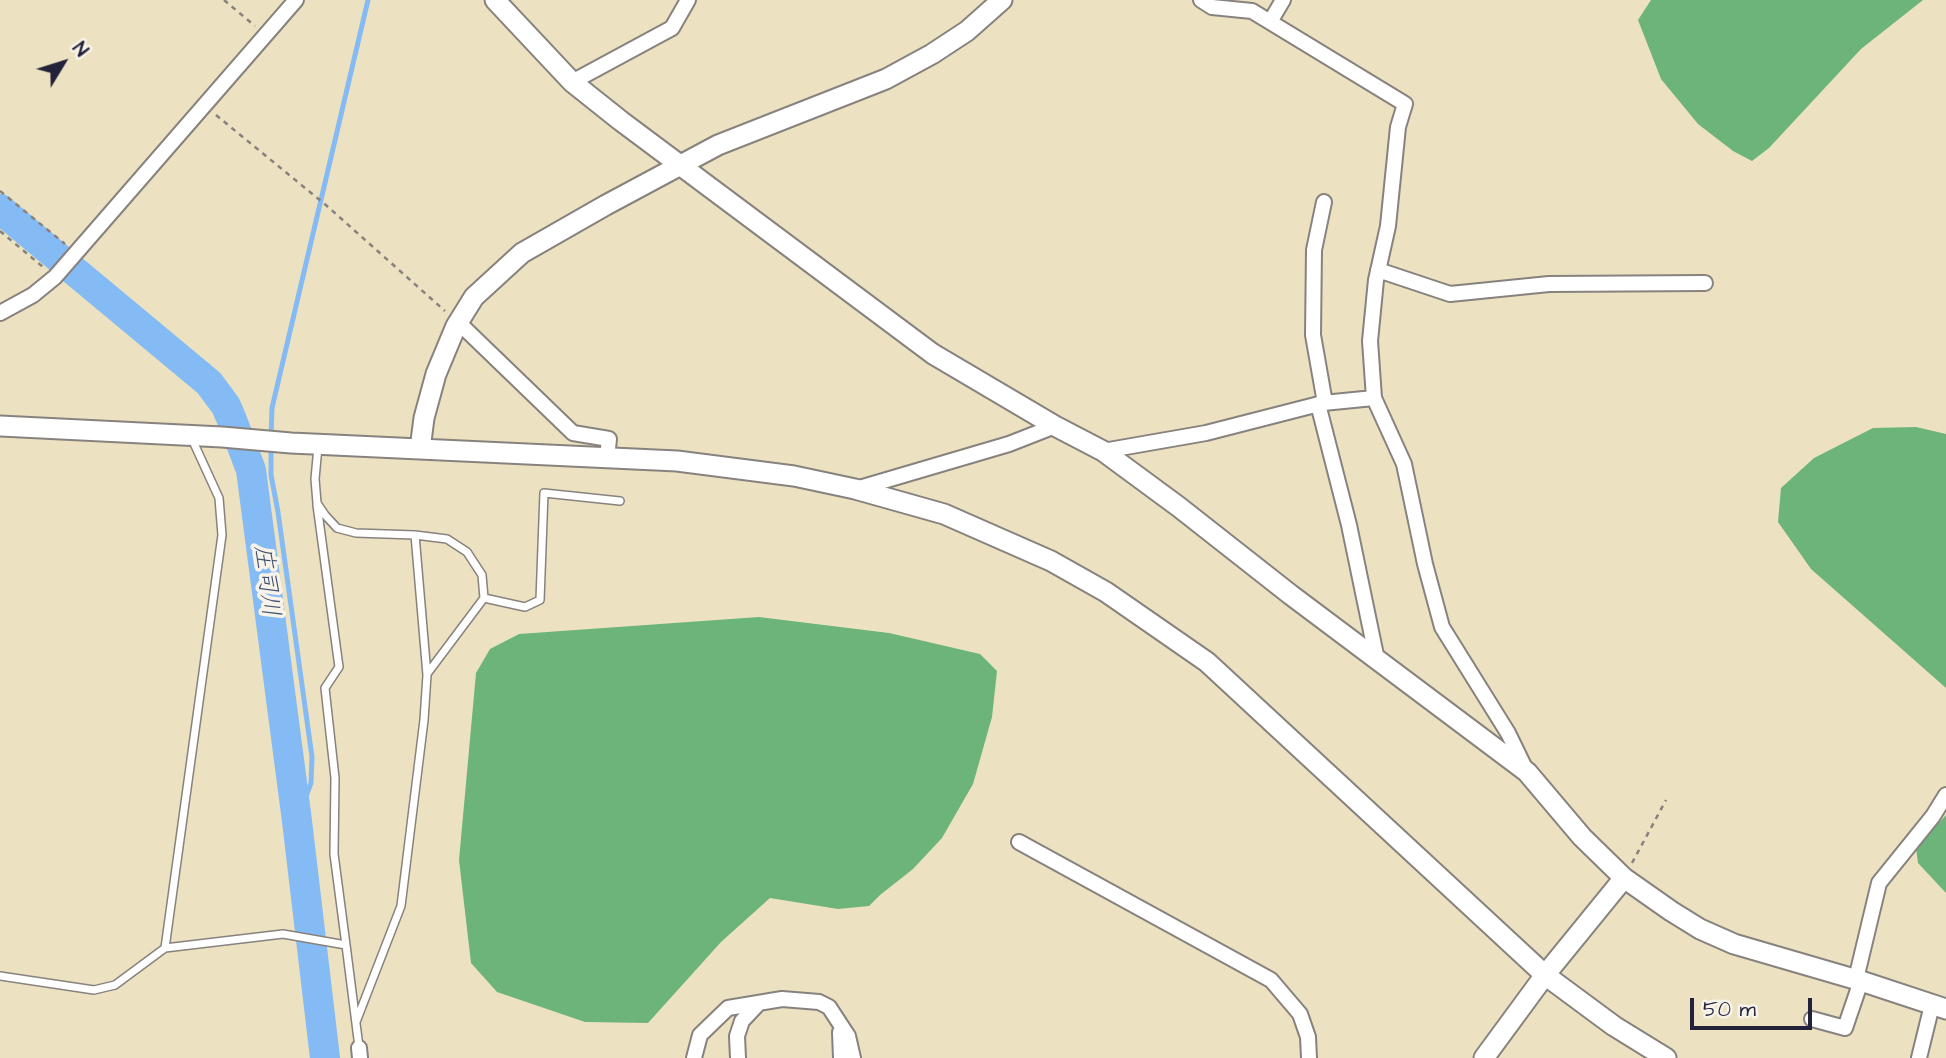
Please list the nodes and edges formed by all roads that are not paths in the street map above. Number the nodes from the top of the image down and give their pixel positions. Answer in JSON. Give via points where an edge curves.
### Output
{"nodes":[{"id":1,"x":296,"y":0,"type":"edge"},
{"id":2,"x":495,"y":0,"type":"edge"},
{"id":3,"x":688,"y":0,"type":"edge"},
{"id":4,"x":1002,"y":0,"type":"edge"},
{"id":5,"x":1201,"y":0,"type":"edge"},
{"id":6,"x":1283,"y":0,"type":"edge"},
{"id":7,"x":1221,"y":4,"type":"edge"},
{"id":8,"x":1270,"y":22,"type":"junction"},
{"id":9,"x":572,"y":82,"type":"junction"},
{"id":10,"x":680,"y":165,"type":"junction"},
{"id":11,"x":1324,"y":201,"type":"dead end"},
{"id":12,"x":1378,"y":270,"type":"junction"},
{"id":13,"x":1704,"y":283,"type":"dead end"},
{"id":14,"x":0,"y":313,"type":"edge"},
{"id":15,"x":458,"y":322,"type":"junction"},
{"id":16,"x":1374,"y":398,"type":"junction"},
{"id":17,"x":1322,"y":403,"type":"junction"},
{"id":18,"x":0,"y":426,"type":"edge"},
{"id":19,"x":1055,"y":426,"type":"junction"},
{"id":20,"x":190,"y":435,"type":"junction"},
{"id":21,"x":318,"y":444,"type":"junction"},
{"id":22,"x":420,"y":449,"type":"junction"},
{"id":23,"x":1103,"y":451,"type":"junction"},
{"id":24,"x":607,"y":458,"type":"junction"},
{"id":25,"x":855,"y":489,"type":"junction"},
{"id":26,"x":620,"y":500,"type":"dead end"},
{"id":27,"x":317,"y":503,"type":"junction"},
{"id":28,"x":415,"y":535,"type":"junction"},
{"id":29,"x":484,"y":598,"type":"junction"},
{"id":30,"x":1377,"y":660,"type":"junction"},
{"id":31,"x":426,"y":675,"type":"junction"},
{"id":32,"x":1527,"y":772,"type":"junction"},
{"id":33,"x":1946,"y":795,"type":"edge"},
{"id":34,"x":1019,"y":842,"type":"dead end"},
{"id":35,"x":1624,"y":878,"type":"junction"},
{"id":36,"x":346,"y":945,"type":"junction"},
{"id":37,"x":165,"y":948,"type":"junction"},
{"id":38,"x":1545,"y":975,"type":"junction"},
{"id":39,"x":0,"y":976,"type":"edge"},
{"id":40,"x":1858,"y":980,"type":"junction"},
{"id":41,"x":759,"y":1003,"type":"junction"},
{"id":42,"x":1939,"y":1007,"type":"edge"},
{"id":43,"x":1812,"y":1019,"type":"dead end"},
{"id":44,"x":356,"y":1022,"type":"junction"},
{"id":45,"x":840,"y":1023,"type":"junction"},
{"id":46,"x":360,"y":1053,"type":"edge"},
{"id":47,"x":694,"y":1058,"type":"edge"},
{"id":48,"x":738,"y":1058,"type":"edge"},
{"id":49,"x":841,"y":1058,"type":"edge"},
{"id":50,"x":853,"y":1058,"type":"edge"},
{"id":51,"x":1309,"y":1058,"type":"edge"},
{"id":52,"x":1483,"y":1058,"type":"edge"},
{"id":53,"x":1666,"y":1058,"type":"edge"},
{"id":54,"x":1919,"y":1058,"type":"edge"}],
"edges":[{"from":1,"to":14,"type":"street","via":[[55,277]]},
{"from":2,"to":9,"type":"street"},
{"from":3,"to":9,"type":"street","via":[[672,28]]},
{"from":4,"to":10,"type":"street","via":[[967,31],[886,79],[718,145]]},
{"from":5,"to":7,"type":"street","via":[[1212,7]]},
{"from":6,"to":8,"type":"street"},
{"from":7,"to":8,"type":"street","via":[[1252,11]]},
{"from":8,"to":12,"type":"street","via":[[1405,104]]},
{"from":9,"to":10,"type":"street"},
{"from":10,"to":15,"type":"street","via":[[522,253],[474,297]]},
{"from":10,"to":19,"type":"street","via":[[933,354]]},
{"from":11,"to":17,"type":"street","via":[[1314,250],[1313,335]]},
{"from":12,"to":13,"type":"street","via":[[1450,294],[1549,284]]},
{"from":12,"to":16,"type":"street","via":[[1370,341]]},
{"from":15,"to":22,"type":"street","via":[[436,374]]},
{"from":15,"to":24,"type":"street","via":[[573,433],[609,439]]},
{"from":16,"to":17,"type":"street"},
{"from":16,"to":32,"type":"street","via":[[1404,464],[1442,627]]},
{"from":17,"to":23,"type":"street","via":[[1206,433]]},
{"from":17,"to":30,"type":"street"},
{"from":18,"to":20,"type":"street"},
{"from":19,"to":23,"type":"street"},
{"from":19,"to":25,"type":"street"},
{"from":20,"to":21,"type":"street"},
{"from":20,"to":37,"type":"lane","via":[[219,498],[222,535]]},
{"from":21,"to":22,"type":"street"},
{"from":21,"to":27,"type":"lane"},
{"from":22,"to":24,"type":"street"},
{"from":23,"to":30,"type":"street"},
{"from":24,"to":25,"type":"street","via":[[745,469]]},
{"from":25,"to":38,"type":"street","via":[[944,514],[1051,561],[1106,592],[1207,662]]},
{"from":26,"to":29,"type":"lane","via":[[544,493],[540,600],[525,607]]},
{"from":27,"to":28,"type":"lane","via":[[337,528]]},
{"from":27,"to":36,"type":"lane","via":[[339,667],[324,688],[335,778],[334,854]]},
{"from":28,"to":29,"type":"lane","via":[[447,539],[467,552],[482,575]]},
{"from":28,"to":31,"type":"lane"},
{"from":29,"to":31,"type":"lane"},
{"from":30,"to":32,"type":"street"},
{"from":31,"to":44,"type":"lane","via":[[401,906]]},
{"from":32,"to":35,"type":"street"},
{"from":33,"to":40,"type":"street","via":[[1880,883]]},
{"from":34,"to":51,"type":"street","via":[[1271,980],[1300,1014]]},
{"from":35,"to":38,"type":"street"},
{"from":35,"to":40,"type":"street","via":[[1700,929],[1734,944]]},
{"from":36,"to":37,"type":"lane","via":[[283,934]]},
{"from":36,"to":44,"type":"lane"},
{"from":37,"to":39,"type":"lane","via":[[115,985],[94,990]]},
{"from":38,"to":52,"type":"street"},
{"from":38,"to":53,"type":"street"},
{"from":40,"to":42,"type":"street"},
{"from":40,"to":43,"type":"street","via":[[1845,1028]]},
{"from":41,"to":45,"type":"street","via":[[782,999],[819,1002],[829,1007]]},
{"from":41,"to":47,"type":"street","via":[[728,1008],[709,1023],[700,1035]]},
{"from":41,"to":48,"type":"street","via":[[742,1021]]},
{"from":42,"to":54,"type":"street"},
{"from":44,"to":46,"type":"lane"},
{"from":45,"to":49,"type":"street"},
{"from":45,"to":50,"type":"street"}]}
